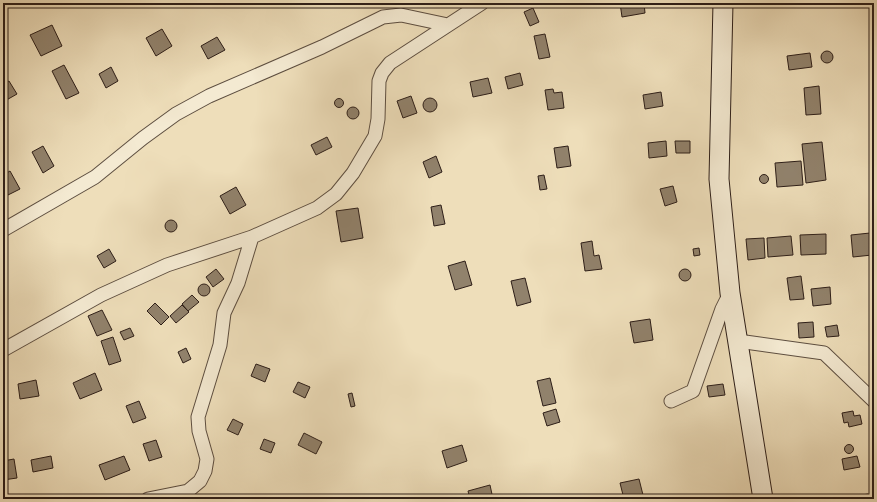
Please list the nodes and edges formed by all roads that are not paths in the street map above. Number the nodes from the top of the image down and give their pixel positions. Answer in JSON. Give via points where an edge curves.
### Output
{"nodes":[{"id":1,"x":482,"y":3,"type":"edge"},
{"id":2,"x":723,"y":3,"type":"edge"},
{"id":3,"x":448,"y":25,"type":"junction"},
{"id":4,"x":3,"y":230,"type":"edge"},
{"id":5,"x":252,"y":237,"type":"junction"},
{"id":6,"x":730,"y":293,"type":"junction"},
{"id":7,"x":738,"y":341,"type":"junction"},
{"id":8,"x":3,"y":350,"type":"edge"},
{"id":9,"x":671,"y":401,"type":"dead end"},
{"id":10,"x":874,"y":401,"type":"edge"},
{"id":11,"x":148,"y":499,"type":"edge"},
{"id":12,"x":763,"y":499,"type":"edge"}],
"edges":[{"from":1,"to":3,"type":"street"},
{"from":2,"to":6,"type":"main road","via":[[719,179]]},
{"from":3,"to":4,"type":"street","via":[[401,15],[382,17],[322,47],[209,96],[176,114],[95,177]]},
{"from":3,"to":5,"type":"street","via":[[390,63],[382,73],[375,136],[353,173],[336,194],[317,208]]},
{"from":5,"to":8,"type":"street","via":[[167,265],[101,295]]},
{"from":5,"to":11,"type":"street","via":[[238,283],[224,312],[220,345],[198,417],[207,459],[205,470],[200,481],[188,491]]},
{"from":6,"to":7,"type":"main road"},
{"from":6,"to":9,"type":"street","via":[[693,391]]},
{"from":7,"to":10,"type":"street","via":[[824,353]]},
{"from":7,"to":12,"type":"main road"}]}
